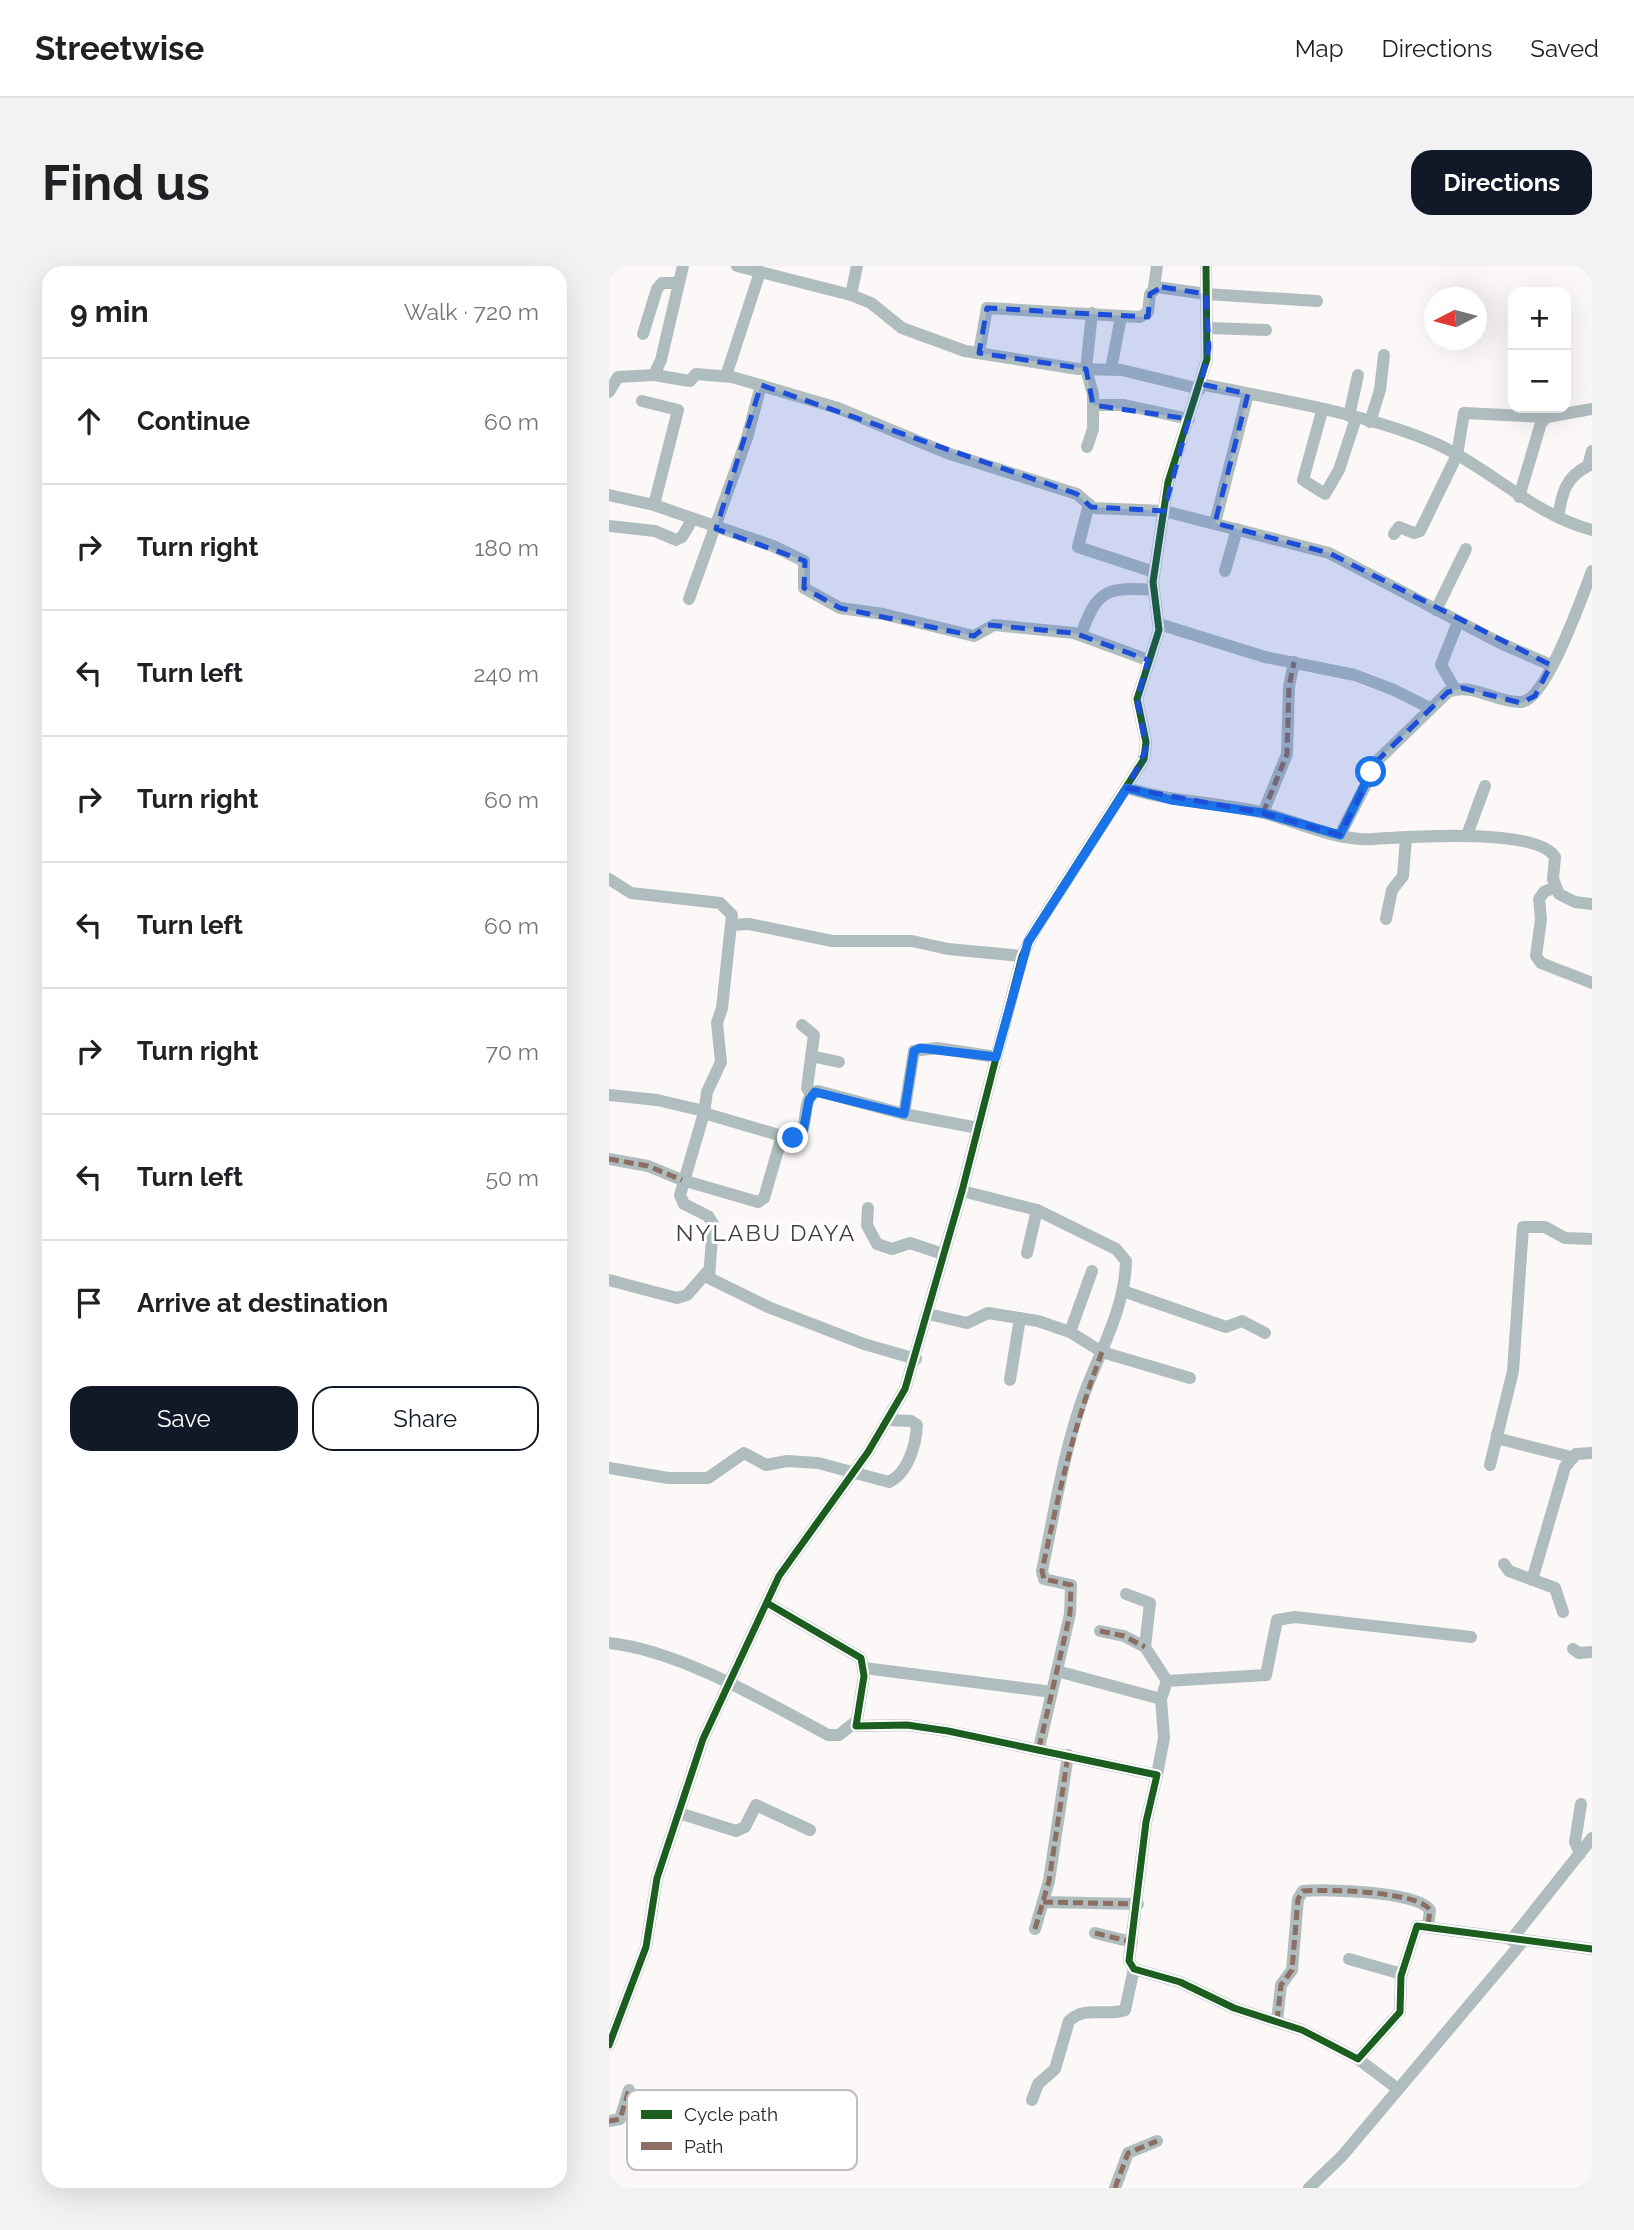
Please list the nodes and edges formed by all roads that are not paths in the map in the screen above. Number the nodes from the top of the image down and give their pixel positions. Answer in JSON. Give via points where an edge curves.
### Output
{"nodes":[{"id":1,"x":683,"y":266,"type":"edge"},
{"id":2,"x":737,"y":266,"type":"edge"},
{"id":3,"x":857,"y":266,"type":"edge"},
{"id":4,"x":1157,"y":266,"type":"edge"},
{"id":5,"x":1206,"y":266,"type":"edge"},
{"id":6,"x":760,"y":272,"type":"junction"},
{"id":7,"x":679,"y":284,"type":"junction"},
{"id":8,"x":1154,"y":287,"type":"junction"},
{"id":9,"x":1206,"y":294,"type":"junction"},
{"id":10,"x":851,"y":295,"type":"junction"},
{"id":11,"x":1317,"y":301,"type":"dead end"},
{"id":12,"x":1092,"y":313,"type":"junction"},
{"id":13,"x":1121,"y":317,"type":"junction"},
{"id":14,"x":1209,"y":328,"type":"junction"},
{"id":15,"x":1266,"y":330,"type":"dead end"},
{"id":16,"x":643,"y":334,"type":"dead end"},
{"id":17,"x":979,"y":354,"type":"junction"},
{"id":18,"x":1384,"y":355,"type":"dead end"},
{"id":19,"x":1086,"y":369,"type":"junction"},
{"id":20,"x":1111,"y":369,"type":"junction"},
{"id":21,"x":613,"y":372,"type":"edge"},
{"id":22,"x":654,"y":375,"type":"junction"},
{"id":23,"x":1358,"y":375,"type":"dead end"},
{"id":24,"x":726,"y":376,"type":"junction"},
{"id":25,"x":761,"y":385,"type":"junction"},
{"id":26,"x":1201,"y":387,"type":"junction"},
{"id":27,"x":609,"y":392,"type":"edge"},
{"id":28,"x":1248,"y":394,"type":"junction"},
{"id":29,"x":642,"y":401,"type":"dead end"},
{"id":30,"x":1093,"y":405,"type":"junction"},
{"id":31,"x":1592,"y":409,"type":"edge"},
{"id":32,"x":1322,"y":411,"type":"junction"},
{"id":33,"x":1352,"y":417,"type":"junction"},
{"id":34,"x":1547,"y":417,"type":"junction"},
{"id":35,"x":1189,"y":419,"type":"junction"},
{"id":36,"x":1370,"y":422,"type":"junction"},
{"id":37,"x":1087,"y":446,"type":"dead end"},
{"id":38,"x":1592,"y":451,"type":"edge"},
{"id":39,"x":1457,"y":455,"type":"junction"},
{"id":40,"x":609,"y":495,"type":"edge"},
{"id":41,"x":1519,"y":497,"type":"junction"},
{"id":42,"x":1089,"y":504,"type":"junction"},
{"id":43,"x":655,"y":505,"type":"junction"},
{"id":44,"x":1164,"y":512,"type":"junction"},
{"id":45,"x":1558,"y":517,"type":"junction"},
{"id":46,"x":692,"y":520,"type":"junction"},
{"id":47,"x":1215,"y":523,"type":"junction"},
{"id":48,"x":609,"y":526,"type":"edge"},
{"id":49,"x":716,"y":528,"type":"junction"},
{"id":50,"x":1237,"y":529,"type":"junction"},
{"id":51,"x":1592,"y":530,"type":"edge"},
{"id":52,"x":1394,"y":534,"type":"dead end"},
{"id":53,"x":1466,"y":549,"type":"dead end"},
{"id":54,"x":1225,"y":571,"type":"dead end"},
{"id":55,"x":1592,"y":571,"type":"edge"},
{"id":56,"x":1154,"y":572,"type":"junction"},
{"id":57,"x":1154,"y":590,"type":"junction"},
{"id":58,"x":689,"y":599,"type":"dead end"},
{"id":59,"x":1436,"y":610,"type":"junction"},
{"id":60,"x":1458,"y":622,"type":"junction"},
{"id":61,"x":1159,"y":624,"type":"junction"},
{"id":62,"x":1081,"y":635,"type":"junction"},
{"id":63,"x":1148,"y":660,"type":"junction"},
{"id":64,"x":1294,"y":662,"type":"junction"},
{"id":65,"x":1551,"y":665,"type":"junction"},
{"id":66,"x":1455,"y":689,"type":"junction"},
{"id":67,"x":1430,"y":708,"type":"junction"},
{"id":68,"x":1485,"y":786,"type":"dead end"},
{"id":69,"x":1127,"y":788,"type":"junction"},
{"id":70,"x":1263,"y":813,"type":"junction"},
{"id":71,"x":1340,"y":835,"type":"junction"},
{"id":72,"x":1467,"y":835,"type":"junction"},
{"id":73,"x":1406,"y":837,"type":"junction"},
{"id":74,"x":611,"y":885,"type":"edge"},
{"id":75,"x":1555,"y":887,"type":"junction"},
{"id":76,"x":1592,"y":904,"type":"edge"},
{"id":77,"x":1386,"y":919,"type":"dead end"},
{"id":78,"x":732,"y":925,"type":"junction"},
{"id":79,"x":1022,"y":956,"type":"junction"},
{"id":80,"x":1592,"y":984,"type":"edge"},
{"id":81,"x":801,"y":1025,"type":"dead end"},
{"id":82,"x":811,"y":1056,"type":"junction"},
{"id":83,"x":996,"y":1057,"type":"junction"},
{"id":84,"x":839,"y":1062,"type":"dead end"},
{"id":85,"x":609,"y":1095,"type":"edge"},
{"id":86,"x":811,"y":1095,"type":"junction"},
{"id":87,"x":704,"y":1112,"type":"junction"},
{"id":88,"x":904,"y":1114,"type":"junction"},
{"id":89,"x":978,"y":1128,"type":"junction"},
{"id":90,"x":782,"y":1136,"type":"junction"},
{"id":91,"x":609,"y":1159,"type":"edge"},
{"id":92,"x":682,"y":1180,"type":"junction"},
{"id":93,"x":962,"y":1191,"type":"junction"},
{"id":94,"x":868,"y":1208,"type":"dead end"},
{"id":95,"x":1037,"y":1210,"type":"junction"},
{"id":96,"x":1592,"y":1239,"type":"edge"},
{"id":97,"x":1027,"y":1253,"type":"dead end"},
{"id":98,"x":943,"y":1254,"type":"junction"},
{"id":99,"x":708,"y":1271,"type":"junction"},
{"id":100,"x":1092,"y":1271,"type":"dead end"},
{"id":101,"x":609,"y":1280,"type":"edge"},
{"id":102,"x":1123,"y":1291,"type":"junction"},
{"id":103,"x":928,"y":1314,"type":"junction"},
{"id":104,"x":1020,"y":1318,"type":"junction"},
{"id":105,"x":1070,"y":1332,"type":"junction"},
{"id":106,"x":1265,"y":1332,"type":"dead end"},
{"id":107,"x":1102,"y":1352,"type":"junction"},
{"id":108,"x":916,"y":1359,"type":"junction"},
{"id":109,"x":1190,"y":1378,"type":"dead end"},
{"id":110,"x":1010,"y":1380,"type":"dead end"},
{"id":111,"x":888,"y":1420,"type":"junction"},
{"id":112,"x":1497,"y":1434,"type":"junction"},
{"id":113,"x":1592,"y":1453,"type":"edge"},
{"id":114,"x":1571,"y":1457,"type":"junction"},
{"id":115,"x":1490,"y":1465,"type":"dead end"},
{"id":116,"x":609,"y":1468,"type":"edge"},
{"id":117,"x":852,"y":1474,"type":"junction"},
{"id":118,"x":1504,"y":1564,"type":"dead end"},
{"id":119,"x":1532,"y":1580,"type":"junction"},
{"id":120,"x":1126,"y":1594,"type":"dead end"},
{"id":121,"x":767,"y":1603,"type":"junction"},
{"id":122,"x":1563,"y":1612,"type":"dead end"},
{"id":123,"x":1100,"y":1631,"type":"dead end"},
{"id":124,"x":1471,"y":1637,"type":"dead end"},
{"id":125,"x":609,"y":1643,"type":"edge"},
{"id":126,"x":1145,"y":1647,"type":"junction"},
{"id":127,"x":1573,"y":1649,"type":"dead end"},
{"id":128,"x":1592,"y":1652,"type":"edge"},
{"id":129,"x":864,"y":1668,"type":"junction"},
{"id":130,"x":1057,"y":1671,"type":"junction"},
{"id":131,"x":1167,"y":1681,"type":"junction"},
{"id":132,"x":731,"y":1685,"type":"junction"},
{"id":133,"x":1052,"y":1692,"type":"junction"},
{"id":134,"x":1161,"y":1699,"type":"junction"},
{"id":135,"x":854,"y":1723,"type":"junction"},
{"id":136,"x":1039,"y":1748,"type":"junction"},
{"id":137,"x":1068,"y":1755,"type":"junction"},
{"id":138,"x":1157,"y":1775,"type":"junction"},
{"id":139,"x":1581,"y":1804,"type":"dead end"},
{"id":140,"x":679,"y":1813,"type":"junction"},
{"id":141,"x":810,"y":1830,"type":"dead end"},
{"id":142,"x":1592,"y":1838,"type":"edge"},
{"id":143,"x":1580,"y":1854,"type":"junction"},
{"id":144,"x":1043,"y":1902,"type":"junction"},
{"id":145,"x":1138,"y":1904,"type":"junction"},
{"id":146,"x":1428,"y":1926,"type":"junction"},
{"id":147,"x":1035,"y":1929,"type":"dead end"},
{"id":148,"x":1095,"y":1933,"type":"dead end"},
{"id":149,"x":1517,"y":1941,"type":"junction"},
{"id":150,"x":1132,"y":1942,"type":"junction"},
{"id":151,"x":1592,"y":1949,"type":"edge"},
{"id":152,"x":1349,"y":1959,"type":"dead end"},
{"id":153,"x":1133,"y":1969,"type":"junction"},
{"id":154,"x":1402,"y":1974,"type":"junction"},
{"id":155,"x":1277,"y":2021,"type":"junction"},
{"id":156,"x":609,"y":2045,"type":"edge"},
{"id":157,"x":1358,"y":2059,"type":"junction"},
{"id":158,"x":1398,"y":2088,"type":"junction"},
{"id":159,"x":627,"y":2096,"type":"edge"},
{"id":160,"x":1032,"y":2100,"type":"dead end"},
{"id":161,"x":609,"y":2121,"type":"edge"},
{"id":162,"x":1157,"y":2141,"type":"dead end"},
{"id":163,"x":1115,"y":2188,"type":"edge"},
{"id":164,"x":1309,"y":2188,"type":"edge"}],
"edges":[{"from":1,"to":7,"type":"street"},
{"from":2,"to":6,"type":"street"},
{"from":3,"to":10,"type":"street"},
{"from":4,"to":8,"type":"street"},
{"from":5,"to":9,"type":"street"},
{"from":6,"to":10,"type":"street"},
{"from":6,"to":24,"type":"street"},
{"from":7,"to":16,"type":"street","via":[[662,284],[657,289]]},
{"from":7,"to":22,"type":"street"},
{"from":8,"to":9,"type":"street"},
{"from":8,"to":13,"type":"street","via":[[1147,314]]},
{"from":9,"to":11,"type":"street"},
{"from":9,"to":14,"type":"street"},
{"from":10,"to":17,"type":"street","via":[[871,303],[902,328]]},
{"from":12,"to":13,"type":"street"},
{"from":12,"to":17,"type":"street","via":[[987,308]]},
{"from":12,"to":19,"type":"street"},
{"from":13,"to":20,"type":"street"},
{"from":14,"to":15,"type":"street"},
{"from":14,"to":26,"type":"street"},
{"from":17,"to":19,"type":"street"},
{"from":18,"to":36,"type":"street"},
{"from":19,"to":20,"type":"street"},
{"from":19,"to":30,"type":"street"},
{"from":20,"to":26,"type":"street"},
{"from":21,"to":22,"type":"street"},
{"from":21,"to":27,"type":"street"},
{"from":22,"to":24,"type":"street","via":[[690,381],[696,374]]},
{"from":23,"to":33,"type":"street"},
{"from":24,"to":25,"type":"street"},
{"from":25,"to":42,"type":"street","via":[[838,408],[947,453],[1077,494]]},
{"from":25,"to":49,"type":"street"},
{"from":26,"to":28,"type":"street"},
{"from":26,"to":35,"type":"street"},
{"from":28,"to":32,"type":"street"},
{"from":28,"to":47,"type":"street"},
{"from":29,"to":43,"type":"street","via":[[678,410]]},
{"from":30,"to":35,"type":"street","via":[[1124,405]]},
{"from":30,"to":37,"type":"street"},
{"from":31,"to":34,"type":"street"},
{"from":32,"to":33,"type":"street"},
{"from":32,"to":33,"type":"street","via":[[1303,480],[1325,494],[1339,470]]},
{"from":33,"to":36,"type":"street"},
{"from":34,"to":39,"type":"street","via":[[1466,411]]},
{"from":34,"to":41,"type":"street","via":[[1539,426]]},
{"from":35,"to":44,"type":"street","via":[[1172,466]]},
{"from":36,"to":39,"type":"street"},
{"from":38,"to":45,"type":"street","via":[[1588,466],[1563,489]]},
{"from":39,"to":41,"type":"street"},
{"from":39,"to":52,"type":"street","via":[[1420,531],[1414,534],[1399,527]]},
{"from":40,"to":43,"type":"street"},
{"from":41,"to":45,"type":"street"},
{"from":42,"to":44,"type":"street","via":[[1101,509]]},
{"from":42,"to":56,"type":"street","via":[[1078,547]]},
{"from":43,"to":46,"type":"street"},
{"from":44,"to":47,"type":"street"},
{"from":44,"to":56,"type":"street"},
{"from":45,"to":51,"type":"street"},
{"from":46,"to":48,"type":"street","via":[[676,540],[655,531]]},
{"from":46,"to":49,"type":"street"},
{"from":47,"to":50,"type":"street"},
{"from":49,"to":58,"type":"street"},
{"from":49,"to":62,"type":"street","via":[[804,561],[804,588],[834,606],[974,636],[994,625]]},
{"from":50,"to":54,"type":"street"},
{"from":50,"to":59,"type":"street","via":[[1329,553]]},
{"from":53,"to":59,"type":"street"},
{"from":55,"to":65,"type":"street"},
{"from":56,"to":57,"type":"street"},
{"from":57,"to":61,"type":"street"},
{"from":57,"to":62,"type":"street","via":[[1126,589],[1100,595]]},
{"from":59,"to":60,"type":"street"},
{"from":60,"to":65,"type":"street"},
{"from":60,"to":66,"type":"street","via":[[1441,665]]},
{"from":61,"to":63,"type":"street"},
{"from":61,"to":64,"type":"street"},
{"from":62,"to":63,"type":"street"},
{"from":63,"to":69,"type":"street","via":[[1137,699],[1146,749]]},
{"from":64,"to":67,"type":"street","via":[[1355,675]]},
{"from":64,"to":70,"type":"street","via":[[1287,754]]},
{"from":65,"to":66,"type":"street","via":[[1535,696],[1521,702]]},
{"from":66,"to":67,"type":"street"},
{"from":67,"to":71,"type":"street","via":[[1379,759]]},
{"from":68,"to":72,"type":"street"},
{"from":69,"to":70,"type":"street","via":[[1171,800]]},
{"from":69,"to":79,"type":"street"},
{"from":70,"to":71,"type":"street"},
{"from":71,"to":73,"type":"street"},
{"from":72,"to":73,"type":"street"},
{"from":72,"to":75,"type":"street","via":[[1549,849],[1555,857]]},
{"from":73,"to":77,"type":"street","via":[[1403,876],[1392,890]]},
{"from":74,"to":78,"type":"street","via":[[631,893],[720,903],[728,909]]},
{"from":75,"to":76,"type":"street","via":[[1566,899]]},
{"from":75,"to":80,"type":"street","via":[[1539,899],[1536,956],[1541,963]]},
{"from":78,"to":79,"type":"street","via":[[841,942],[912,941]]},
{"from":78,"to":87,"type":"street","via":[[717,1023],[722,1057]]},
{"from":79,"to":83,"type":"street"},
{"from":81,"to":82,"type":"street","via":[[814,1035]]},
{"from":82,"to":84,"type":"street"},
{"from":82,"to":86,"type":"street","via":[[807,1088]]},
{"from":83,"to":88,"type":"street","via":[[937,1048],[914,1051]]},
{"from":83,"to":89,"type":"street"},
{"from":85,"to":87,"type":"street","via":[[657,1100]]},
{"from":86,"to":88,"type":"street","via":[[818,1091]]},
{"from":86,"to":90,"type":"street","via":[[801,1135]]},
{"from":87,"to":90,"type":"street"},
{"from":87,"to":92,"type":"street"},
{"from":88,"to":89,"type":"street"},
{"from":89,"to":93,"type":"street"},
{"from":90,"to":92,"type":"street","via":[[760,1202]]},
{"from":91,"to":92,"type":"street","via":[[648,1166]]},
{"from":92,"to":99,"type":"street","via":[[684,1204],[708,1216],[712,1224]]},
{"from":93,"to":95,"type":"street"},
{"from":93,"to":98,"type":"street"},
{"from":94,"to":98,"type":"street","via":[[867,1225],[877,1244],[892,1249],[910,1243]]},
{"from":95,"to":97,"type":"street"},
{"from":95,"to":102,"type":"street","via":[[1122,1253],[1126,1261]]},
{"from":96,"to":112,"type":"street","via":[[1565,1238],[1545,1227],[1523,1227],[1518,1333]]},
{"from":98,"to":103,"type":"street"},
{"from":99,"to":101,"type":"street","via":[[687,1295],[677,1298]]},
{"from":99,"to":108,"type":"street","via":[[713,1283],[768,1307]]},
{"from":100,"to":105,"type":"street"},
{"from":102,"to":106,"type":"street","via":[[1226,1327],[1243,1321]]},
{"from":102,"to":107,"type":"street"},
{"from":103,"to":104,"type":"street","via":[[967,1324],[981,1313]]},
{"from":103,"to":108,"type":"street"},
{"from":104,"to":105,"type":"street"},
{"from":104,"to":110,"type":"street"},
{"from":105,"to":107,"type":"street"},
{"from":107,"to":109,"type":"street"},
{"from":107,"to":130,"type":"street","via":[[1069,1447],[1042,1571],[1044,1579],[1072,1586]]},
{"from":108,"to":111,"type":"street"},
{"from":111,"to":117,"type":"street"},
{"from":111,"to":117,"type":"street","via":[[911,1421],[917,1426],[913,1451],[901,1474],[889,1482]]},
{"from":112,"to":114,"type":"street","via":[[1500,1439]]},
{"from":112,"to":115,"type":"street"},
{"from":113,"to":114,"type":"street"},
{"from":114,"to":119,"type":"street"},
{"from":116,"to":117,"type":"street","via":[[668,1478],[708,1478],[744,1453],[766,1465],[818,1463]]},
{"from":117,"to":121,"type":"street","via":[[791,1557]]},
{"from":118,"to":119,"type":"street","via":[[1509,1571]]},
{"from":119,"to":122,"type":"street","via":[[1555,1588]]},
{"from":120,"to":126,"type":"street","via":[[1150,1603]]},
{"from":121,"to":129,"type":"street","via":[[856,1654]]},
{"from":121,"to":132,"type":"street"},
{"from":123,"to":126,"type":"street"},
{"from":124,"to":131,"type":"street","via":[[1295,1617],[1276,1622],[1266,1675]]},
{"from":125,"to":132,"type":"street","via":[[648,1652]]},
{"from":126,"to":131,"type":"street"},
{"from":127,"to":128,"type":"street"},
{"from":129,"to":133,"type":"street"},
{"from":129,"to":135,"type":"street"},
{"from":130,"to":133,"type":"street"},
{"from":130,"to":134,"type":"street"},
{"from":131,"to":134,"type":"street"},
{"from":132,"to":135,"type":"street","via":[[828,1735],[839,1735]]},
{"from":132,"to":140,"type":"street","via":[[703,1739]]},
{"from":133,"to":136,"type":"street"},
{"from":134,"to":138,"type":"street","via":[[1164,1738]]},
{"from":135,"to":136,"type":"street","via":[[857,1727],[907,1725]]},
{"from":136,"to":137,"type":"street"},
{"from":137,"to":138,"type":"street"},
{"from":137,"to":144,"type":"street"},
{"from":138,"to":145,"type":"street","via":[[1146,1822]]},
{"from":139,"to":143,"type":"street","via":[[1574,1842]]},
{"from":140,"to":141,"type":"street","via":[[736,1831],[745,1827],[756,1805]]},
{"from":140,"to":156,"type":"street","via":[[657,1878],[646,1947]]},
{"from":142,"to":143,"type":"street"},
{"from":143,"to":149,"type":"street"},
{"from":144,"to":145,"type":"street"},
{"from":144,"to":147,"type":"street"},
{"from":145,"to":150,"type":"street"},
{"from":146,"to":149,"type":"street"},
{"from":146,"to":154,"type":"street","via":[[1414,1928]]},
{"from":146,"to":155,"type":"street","via":[[1430,1910],[1420,1903],[1357,1890],[1303,1891],[1298,1899],[1292,1970],[1281,1985]]},
{"from":148,"to":150,"type":"street"},
{"from":149,"to":151,"type":"street"},
{"from":149,"to":158,"type":"street"},
{"from":150,"to":153,"type":"street","via":[[1129,1961]]},
{"from":152,"to":154,"type":"street"},
{"from":153,"to":155,"type":"street"},
{"from":153,"to":160,"type":"street","via":[[1125,2010],[1092,2011],[1069,2021],[1055,2069],[1038,2084]]},
{"from":154,"to":157,"type":"street","via":[[1400,2012]]},
{"from":155,"to":157,"type":"street"},
{"from":157,"to":158,"type":"street"},
{"from":158,"to":164,"type":"street","via":[[1325,2176]]},
{"from":159,"to":161,"type":"street","via":[[620,2119]]},
{"from":162,"to":163,"type":"street","via":[[1128,2153]]}]}
